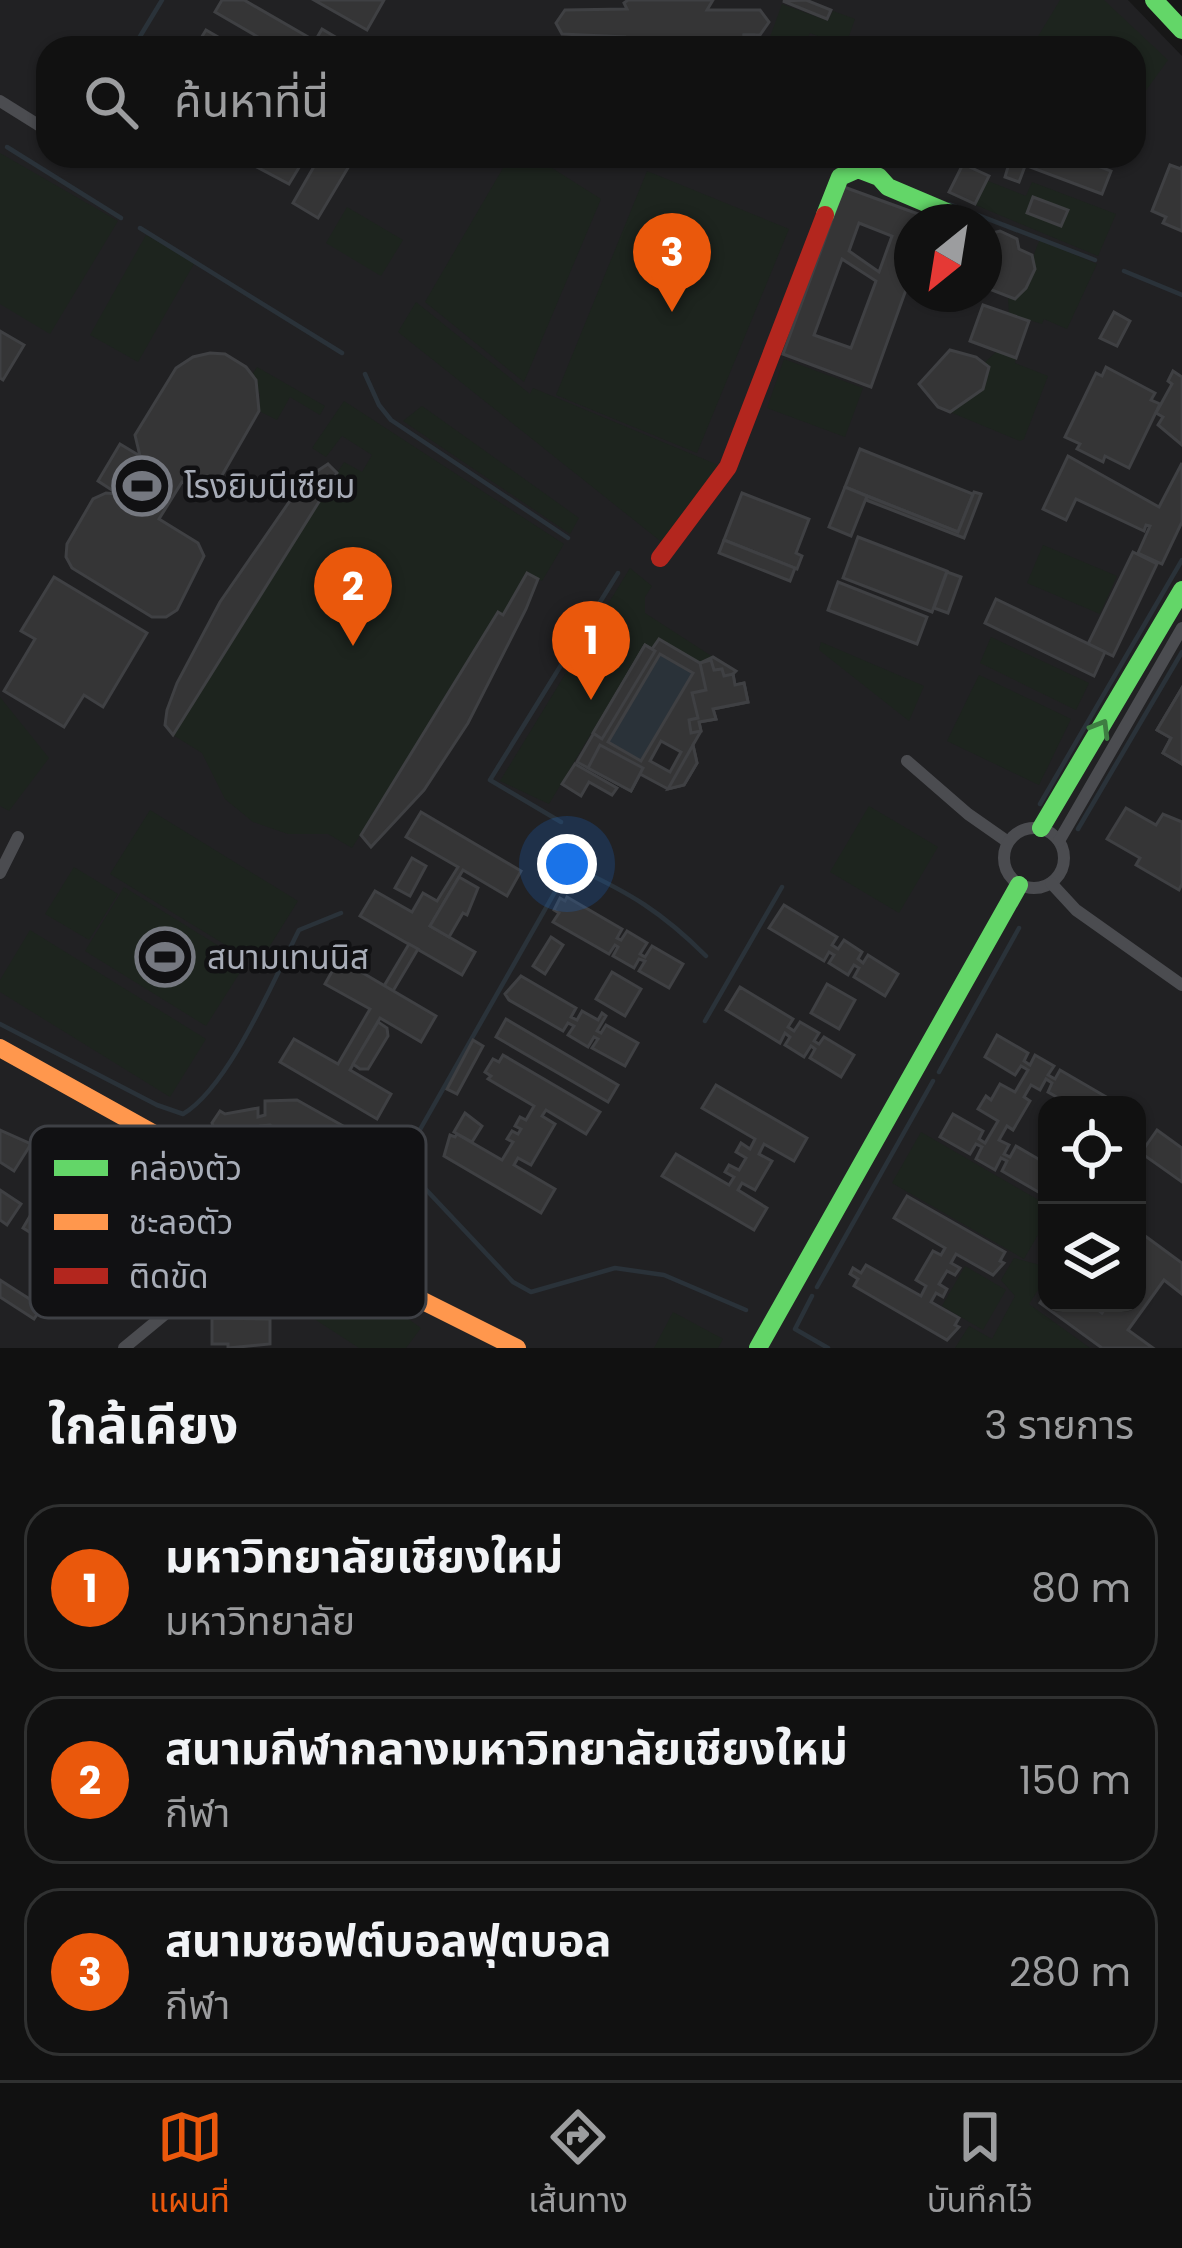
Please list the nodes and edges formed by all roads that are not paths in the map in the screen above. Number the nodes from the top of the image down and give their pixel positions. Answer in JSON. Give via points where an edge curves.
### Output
{"nodes":[{"id":1,"x":1154,"y":0,"type":"edge"},
{"id":2,"x":1182,"y":30,"type":"edge"},
{"id":3,"x":0,"y":103,"type":"edge"},
{"id":4,"x":36,"y":126,"type":"edge"},
{"id":5,"x":927,"y":204,"type":"edge"},
{"id":6,"x":660,"y":558,"type":"dead end"},
{"id":7,"x":1182,"y":590,"type":"edge"},
{"id":8,"x":1182,"y":628,"type":"edge"},
{"id":9,"x":907,"y":761,"type":"dead end"},
{"id":10,"x":1041,"y":828,"type":"junction"},
{"id":11,"x":18,"y":837,"type":"dead end"},
{"id":12,"x":1059,"y":841,"type":"junction"},
{"id":13,"x":1008,"y":842,"type":"junction"},
{"id":14,"x":0,"y":873,"type":"edge"},
{"id":15,"x":1051,"y":884,"type":"junction"},
{"id":16,"x":1019,"y":885,"type":"junction"},
{"id":17,"x":1182,"y":986,"type":"edge"},
{"id":18,"x":0,"y":1048,"type":"edge"},
{"id":19,"x":140,"y":1126,"type":"edge"},
{"id":20,"x":426,"y":1302,"type":"edge"},
{"id":21,"x":160,"y":1318,"type":"edge"},
{"id":22,"x":763,"y":1340,"type":"edge"},
{"id":23,"x":124,"y":1348,"type":"edge"},
{"id":24,"x":517,"y":1348,"type":"edge"}],
"edges":[{"from":1,"to":2,"type":"street"},
{"from":3,"to":4,"type":"street"},
{"from":5,"to":6,"type":"street","via":[[858,170],[840,177],[728,467]]},
{"from":10,"to":7,"type":"street","one_way":true},
{"from":8,"to":12,"type":"street"},
{"from":9,"to":13,"type":"street"},
{"from":10,"to":12,"type":"street"},
{"from":10,"to":13,"type":"street"},
{"from":11,"to":14,"type":"street"},
{"from":12,"to":15,"type":"street","via":[[1062,870]]},
{"from":13,"to":16,"type":"street","via":[[1005,869]]},
{"from":15,"to":16,"type":"street"},
{"from":15,"to":17,"type":"street"},
{"from":16,"to":22,"type":"street"},
{"from":18,"to":19,"type":"street"},
{"from":20,"to":24,"type":"street"},
{"from":21,"to":23,"type":"street"}]}
